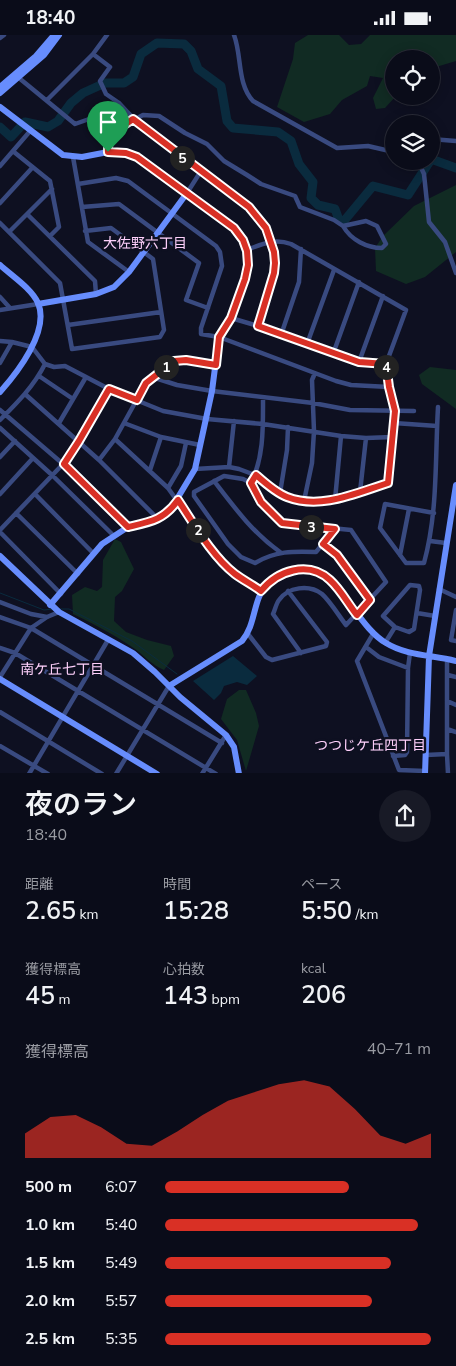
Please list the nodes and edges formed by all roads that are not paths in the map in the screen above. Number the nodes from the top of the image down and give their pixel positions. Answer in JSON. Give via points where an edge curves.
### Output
{"nodes":[{"id":1,"x":4,"y":35,"type":"edge"},
{"id":2,"x":54,"y":35,"type":"edge"},
{"id":3,"x":59,"y":35,"type":"edge"},
{"id":4,"x":108,"y":35,"type":"edge"},
{"id":5,"x":234,"y":35,"type":"edge"},
{"id":6,"x":0,"y":38,"type":"edge"},
{"id":7,"x":93,"y":54,"type":"junction"},
{"id":8,"x":19,"y":78,"type":"junction"},
{"id":9,"x":0,"y":87,"type":"edge"},
{"id":10,"x":0,"y":93,"type":"edge"},
{"id":11,"x":47,"y":100,"type":"junction"},
{"id":12,"x":119,"y":103,"type":"junction"},
{"id":13,"x":0,"y":107,"type":"edge"},
{"id":14,"x":133,"y":119,"type":"junction"},
{"id":15,"x":30,"y":129,"type":"junction"},
{"id":16,"x":440,"y":140,"type":"edge"},
{"id":17,"x":456,"y":141,"type":"edge"},
{"id":18,"x":385,"y":150,"type":"edge"},
{"id":19,"x":14,"y":152,"type":"junction"},
{"id":20,"x":108,"y":152,"type":"junction"},
{"id":21,"x":73,"y":157,"type":"junction"},
{"id":22,"x":0,"y":166,"type":"edge"},
{"id":23,"x":32,"y":169,"type":"junction"},
{"id":24,"x":422,"y":170,"type":"edge"},
{"id":25,"x":201,"y":171,"type":"junction"},
{"id":26,"x":78,"y":184,"type":"junction"},
{"id":27,"x":52,"y":189,"type":"junction"},
{"id":28,"x":187,"y":193,"type":"junction"},
{"id":29,"x":0,"y":203,"type":"edge"},
{"id":30,"x":82,"y":207,"type":"junction"},
{"id":31,"x":172,"y":213,"type":"junction"},
{"id":32,"x":27,"y":214,"type":"junction"},
{"id":33,"x":0,"y":223,"type":"edge"},
{"id":34,"x":342,"y":226,"type":"junction"},
{"id":35,"x":9,"y":231,"type":"junction"},
{"id":36,"x":85,"y":231,"type":"junction"},
{"id":37,"x":158,"y":233,"type":"junction"},
{"id":38,"x":50,"y":236,"type":"junction"},
{"id":39,"x":271,"y":241,"type":"junction"},
{"id":40,"x":301,"y":249,"type":"junction"},
{"id":41,"x":247,"y":251,"type":"junction"},
{"id":42,"x":145,"y":252,"type":"junction"},
{"id":43,"x":0,"y":265,"type":"edge"},
{"id":44,"x":334,"y":270,"type":"junction"},
{"id":45,"x":129,"y":272,"type":"junction"},
{"id":46,"x":456,"y":273,"type":"edge"},
{"id":47,"x":359,"y":282,"type":"junction"},
{"id":48,"x":96,"y":294,"type":"junction"},
{"id":49,"x":383,"y":296,"type":"junction"},
{"id":50,"x":0,"y":297,"type":"edge"},
{"id":51,"x":64,"y":301,"type":"junction"},
{"id":52,"x":38,"y":304,"type":"junction"},
{"id":53,"x":10,"y":308,"type":"junction"},
{"id":54,"x":208,"y":308,"type":"junction"},
{"id":55,"x":0,"y":310,"type":"edge"},
{"id":56,"x":161,"y":312,"type":"junction"},
{"id":57,"x":231,"y":318,"type":"junction"},
{"id":58,"x":68,"y":325,"type":"junction"},
{"id":59,"x":258,"y":326,"type":"junction"},
{"id":60,"x":281,"y":335,"type":"junction"},
{"id":61,"x":219,"y":337,"type":"junction"},
{"id":62,"x":0,"y":341,"type":"edge"},
{"id":63,"x":12,"y":342,"type":"junction"},
{"id":64,"x":307,"y":344,"type":"junction"},
{"id":65,"x":32,"y":347,"type":"junction"},
{"id":66,"x":333,"y":354,"type":"junction"},
{"id":67,"x":359,"y":362,"type":"junction"},
{"id":68,"x":0,"y":363,"type":"edge"},
{"id":69,"x":45,"y":364,"type":"junction"},
{"id":70,"x":386,"y":364,"type":"junction"},
{"id":71,"x":216,"y":365,"type":"junction"},
{"id":72,"x":315,"y":373,"type":"junction"},
{"id":73,"x":39,"y":376,"type":"junction"},
{"id":74,"x":86,"y":377,"type":"junction"},
{"id":75,"x":152,"y":377,"type":"junction"},
{"id":76,"x":389,"y":387,"type":"junction"},
{"id":77,"x":109,"y":389,"type":"junction"},
{"id":78,"x":212,"y":391,"type":"junction"},
{"id":79,"x":0,"y":392,"type":"edge"},
{"id":80,"x":25,"y":394,"type":"junction"},
{"id":81,"x":263,"y":398,"type":"junction"},
{"id":82,"x":73,"y":399,"type":"junction"},
{"id":83,"x":137,"y":400,"type":"junction"},
{"id":84,"x":313,"y":403,"type":"junction"},
{"id":85,"x":438,"y":407,"type":"dead end"},
{"id":86,"x":0,"y":410,"type":"edge"},
{"id":87,"x":395,"y":411,"type":"junction"},
{"id":88,"x":414,"y":411,"type":"dead end"},
{"id":89,"x":6,"y":413,"type":"junction"},
{"id":90,"x":206,"y":419,"type":"junction"},
{"id":91,"x":0,"y":420,"type":"edge"},
{"id":92,"x":234,"y":421,"type":"junction"},
{"id":93,"x":59,"y":423,"type":"junction"},
{"id":94,"x":124,"y":423,"type":"junction"},
{"id":95,"x":394,"y":423,"type":"junction"},
{"id":96,"x":263,"y":424,"type":"junction"},
{"id":97,"x":437,"y":426,"type":"junction"},
{"id":98,"x":288,"y":427,"type":"junction"},
{"id":99,"x":0,"y":428,"type":"edge"},
{"id":100,"x":314,"y":431,"type":"junction"},
{"id":101,"x":341,"y":436,"type":"junction"},
{"id":102,"x":161,"y":437,"type":"junction"},
{"id":103,"x":392,"y":437,"type":"junction"},
{"id":104,"x":366,"y":438,"type":"junction"},
{"id":105,"x":115,"y":439,"type":"junction"},
{"id":106,"x":15,"y":441,"type":"junction"},
{"id":107,"x":79,"y":441,"type":"junction"},
{"id":108,"x":186,"y":443,"type":"junction"},
{"id":109,"x":200,"y":445,"type":"junction"},
{"id":110,"x":0,"y":457,"type":"edge"},
{"id":111,"x":33,"y":458,"type":"junction"},
{"id":112,"x":99,"y":460,"type":"junction"},
{"id":113,"x":64,"y":464,"type":"junction"},
{"id":114,"x":229,"y":467,"type":"junction"},
{"id":115,"x":194,"y":469,"type":"junction"},
{"id":116,"x":150,"y":470,"type":"junction"},
{"id":117,"x":52,"y":475,"type":"junction"},
{"id":118,"x":256,"y":475,"type":"junction"},
{"id":119,"x":214,"y":481,"type":"junction"},
{"id":120,"x":251,"y":483,"type":"junction"},
{"id":121,"x":456,"y":485,"type":"edge"},
{"id":122,"x":168,"y":488,"type":"junction"},
{"id":123,"x":360,"y":492,"type":"junction"},
{"id":124,"x":280,"y":493,"type":"junction"},
{"id":125,"x":0,"y":494,"type":"edge"},
{"id":126,"x":35,"y":494,"type":"junction"},
{"id":127,"x":178,"y":500,"type":"junction"},
{"id":128,"x":335,"y":500,"type":"junction"},
{"id":129,"x":304,"y":501,"type":"junction"},
{"id":130,"x":408,"y":509,"type":"junction"},
{"id":131,"x":16,"y":513,"type":"junction"},
{"id":132,"x":434,"y":513,"type":"junction"},
{"id":133,"x":158,"y":519,"type":"junction"},
{"id":134,"x":128,"y":527,"type":"junction"},
{"id":135,"x":335,"y":529,"type":"junction"},
{"id":136,"x":0,"y":531,"type":"edge"},
{"id":137,"x":113,"y":535,"type":"junction"},
{"id":138,"x":430,"y":541,"type":"junction"},
{"id":139,"x":446,"y":543,"type":"junction"},
{"id":140,"x":323,"y":544,"type":"junction"},
{"id":141,"x":280,"y":552,"type":"junction"},
{"id":142,"x":93,"y":553,"type":"junction"},
{"id":143,"x":400,"y":555,"type":"junction"},
{"id":144,"x":0,"y":557,"type":"edge"},
{"id":145,"x":78,"y":574,"type":"junction"},
{"id":146,"x":438,"y":589,"type":"junction"},
{"id":147,"x":261,"y":591,"type":"junction"},
{"id":148,"x":288,"y":591,"type":"junction"},
{"id":149,"x":61,"y":593,"type":"junction"},
{"id":150,"x":456,"y":597,"type":"edge"},
{"id":151,"x":370,"y":600,"type":"junction"},
{"id":152,"x":0,"y":603,"type":"edge"},
{"id":153,"x":50,"y":605,"type":"junction"},
{"id":154,"x":456,"y":610,"type":"edge"},
{"id":155,"x":59,"y":612,"type":"junction"},
{"id":156,"x":417,"y":613,"type":"junction"},
{"id":157,"x":357,"y":615,"type":"junction"},
{"id":158,"x":435,"y":616,"type":"junction"},
{"id":159,"x":0,"y":617,"type":"edge"},
{"id":160,"x":48,"y":617,"type":"junction"},
{"id":161,"x":395,"y":627,"type":"junction"},
{"id":162,"x":31,"y":628,"type":"junction"},
{"id":163,"x":248,"y":634,"type":"junction"},
{"id":164,"x":373,"y":634,"type":"junction"},
{"id":165,"x":108,"y":640,"type":"junction"},
{"id":166,"x":456,"y":641,"type":"edge"},
{"id":167,"x":385,"y":643,"type":"junction"},
{"id":168,"x":0,"y":647,"type":"edge"},
{"id":169,"x":366,"y":647,"type":"junction"},
{"id":170,"x":16,"y":653,"type":"junction"},
{"id":171,"x":301,"y":653,"type":"junction"},
{"id":172,"x":410,"y":653,"type":"junction"},
{"id":173,"x":428,"y":656,"type":"junction"},
{"id":174,"x":447,"y":659,"type":"junction"},
{"id":175,"x":456,"y":661,"type":"edge"},
{"id":176,"x":92,"y":667,"type":"junction"},
{"id":177,"x":408,"y":668,"type":"junction"},
{"id":178,"x":448,"y":675,"type":"junction"},
{"id":179,"x":456,"y":677,"type":"edge"},
{"id":180,"x":0,"y":678,"type":"edge"},
{"id":181,"x":169,"y":686,"type":"junction"},
{"id":182,"x":78,"y":691,"type":"junction"},
{"id":183,"x":447,"y":701,"type":"junction"},
{"id":184,"x":158,"y":705,"type":"junction"},
{"id":185,"x":456,"y":705,"type":"edge"},
{"id":186,"x":0,"y":712,"type":"edge"},
{"id":187,"x":63,"y":717,"type":"junction"},
{"id":188,"x":143,"y":729,"type":"junction"},
{"id":189,"x":447,"y":729,"type":"junction"},
{"id":190,"x":456,"y":732,"type":"edge"},
{"id":191,"x":226,"y":735,"type":"junction"},
{"id":192,"x":48,"y":741,"type":"junction"},
{"id":193,"x":222,"y":743,"type":"junction"},
{"id":194,"x":0,"y":746,"type":"edge"},
{"id":195,"x":447,"y":754,"type":"junction"},
{"id":196,"x":426,"y":755,"type":"junction"},
{"id":197,"x":127,"y":756,"type":"junction"},
{"id":198,"x":393,"y":756,"type":"junction"},
{"id":199,"x":34,"y":765,"type":"junction"},
{"id":200,"x":206,"y":767,"type":"junction"},
{"id":201,"x":146,"y":771,"type":"edge"},
{"id":202,"x":425,"y":772,"type":"edge"},
{"id":203,"x":29,"y":773,"type":"edge"},
{"id":204,"x":48,"y":773,"type":"edge"},
{"id":205,"x":102,"y":773,"type":"edge"},
{"id":206,"x":116,"y":773,"type":"edge"},
{"id":207,"x":157,"y":773,"type":"edge"},
{"id":208,"x":202,"y":773,"type":"edge"},
{"id":209,"x":216,"y":773,"type":"edge"},
{"id":210,"x":239,"y":773,"type":"edge"},
{"id":211,"x":448,"y":773,"type":"edge"}],
"edges":[{"from":1,"to":6,"type":"street"},
{"from":2,"to":9,"type":"street","via":[[36,56]]},
{"from":3,"to":8,"type":"street","via":[[44,55]]},
{"from":4,"to":7,"type":"street"},
{"from":5,"to":18,"type":"street","via":[[244,82],[253,101],[337,148],[368,146]]},
{"from":7,"to":11,"type":"street"},
{"from":7,"to":12,"type":"street","via":[[110,67],[100,81],[106,94]]},
{"from":8,"to":10,"type":"street"},
{"from":8,"to":11,"type":"street"},
{"from":11,"to":12,"type":"street","via":[[75,124],[92,118],[113,117]]},
{"from":12,"to":14,"type":"street"},
{"from":13,"to":15,"type":"street"},
{"from":14,"to":20,"type":"street","via":[[112,134],[107,144]]},
{"from":14,"to":25,"type":"street"},
{"from":14,"to":34,"type":"street","via":[[143,115],[160,116],[207,144],[224,161],[254,180],[295,196],[300,207]]},
{"from":15,"to":19,"type":"street"},
{"from":15,"to":21,"type":"street","via":[[63,155]]},
{"from":16,"to":17,"type":"street"},
{"from":19,"to":22,"type":"street"},
{"from":19,"to":23,"type":"street"},
{"from":20,"to":21,"type":"street"},
{"from":20,"to":28,"type":"street","via":[[137,157]]},
{"from":21,"to":26,"type":"street"},
{"from":23,"to":27,"type":"street","via":[[50,181]]},
{"from":23,"to":29,"type":"street"},
{"from":24,"to":46,"type":"street","via":[[429,222],[445,242]]},
{"from":25,"to":28,"type":"street"},
{"from":25,"to":39,"type":"street","via":[[249,207]]},
{"from":26,"to":30,"type":"street"},
{"from":26,"to":31,"type":"street","via":[[122,179]]},
{"from":27,"to":32,"type":"street"},
{"from":27,"to":38,"type":"street","via":[[59,227]]},
{"from":28,"to":31,"type":"street"},
{"from":28,"to":41,"type":"street","via":[[234,228]]},
{"from":30,"to":36,"type":"street"},
{"from":30,"to":37,"type":"street","via":[[119,204]]},
{"from":31,"to":37,"type":"street"},
{"from":31,"to":54,"type":"street","via":[[220,252],[222,267]]},
{"from":32,"to":35,"type":"street"},
{"from":32,"to":38,"type":"street"},
{"from":33,"to":35,"type":"street"},
{"from":34,"to":34,"type":"street","via":[[371,248],[382,248],[386,243],[377,226],[366,221]]},
{"from":35,"to":51,"type":"street","via":[[60,283]]},
{"from":36,"to":42,"type":"street","via":[[111,228]]},
{"from":36,"to":45,"type":"street","via":[[88,242]]},
{"from":37,"to":42,"type":"street"},
{"from":37,"to":54,"type":"street","via":[[199,263],[186,300]]},
{"from":38,"to":48,"type":"street","via":[[94,281]]},
{"from":39,"to":40,"type":"street","via":[[281,240]]},
{"from":39,"to":41,"type":"street"},
{"from":39,"to":59,"type":"street","via":[[274,273]]},
{"from":40,"to":44,"type":"street"},
{"from":40,"to":60,"type":"street","via":[[299,282]]},
{"from":41,"to":57,"type":"street","via":[[245,279]]},
{"from":42,"to":45,"type":"street"},
{"from":42,"to":56,"type":"street","via":[[153,259]]},
{"from":43,"to":52,"type":"street","via":[[24,286]]},
{"from":44,"to":47,"type":"street"},
{"from":44,"to":64,"type":"street"},
{"from":45,"to":48,"type":"street","via":[[114,287]]},
{"from":47,"to":49,"type":"street"},
{"from":47,"to":66,"type":"street"},
{"from":48,"to":51,"type":"street"},
{"from":49,"to":67,"type":"street"},
{"from":49,"to":70,"type":"street","via":[[406,310]]},
{"from":50,"to":53,"type":"street"},
{"from":51,"to":52,"type":"street"},
{"from":51,"to":58,"type":"street"},
{"from":52,"to":53,"type":"street"},
{"from":52,"to":65,"type":"street","via":[[40,326]]},
{"from":53,"to":55,"type":"street"},
{"from":54,"to":61,"type":"street","via":[[200,331]]},
{"from":56,"to":58,"type":"street"},
{"from":56,"to":58,"type":"street","via":[[164,330],[160,337],[117,344],[72,349]]},
{"from":57,"to":59,"type":"street"},
{"from":57,"to":61,"type":"street"},
{"from":59,"to":60,"type":"street"},
{"from":60,"to":64,"type":"street"},
{"from":61,"to":71,"type":"street"},
{"from":61,"to":72,"type":"street"},
{"from":62,"to":63,"type":"street"},
{"from":63,"to":65,"type":"street"},
{"from":63,"to":68,"type":"street"},
{"from":64,"to":66,"type":"street"},
{"from":65,"to":69,"type":"street"},
{"from":65,"to":79,"type":"street"},
{"from":66,"to":67,"type":"street"},
{"from":67,"to":70,"type":"street"},
{"from":69,"to":73,"type":"street"},
{"from":69,"to":74,"type":"street","via":[[65,366]]},
{"from":70,"to":76,"type":"street"},
{"from":71,"to":75,"type":"street","via":[[174,361]]},
{"from":71,"to":78,"type":"street"},
{"from":72,"to":76,"type":"street","via":[[351,385]]},
{"from":72,"to":84,"type":"street","via":[[312,380]]},
{"from":73,"to":80,"type":"street"},
{"from":73,"to":82,"type":"street"},
{"from":74,"to":77,"type":"street"},
{"from":74,"to":82,"type":"street"},
{"from":75,"to":78,"type":"street"},
{"from":75,"to":83,"type":"street"},
{"from":76,"to":87,"type":"street"},
{"from":77,"to":83,"type":"street"},
{"from":77,"to":107,"type":"street"},
{"from":78,"to":81,"type":"street"},
{"from":78,"to":90,"type":"street"},
{"from":80,"to":89,"type":"street"},
{"from":80,"to":93,"type":"street"},
{"from":81,"to":84,"type":"street"},
{"from":81,"to":96,"type":"street"},
{"from":82,"to":93,"type":"street"},
{"from":83,"to":90,"type":"street","via":[[164,411]]},
{"from":83,"to":94,"type":"street"},
{"from":84,"to":87,"type":"street","via":[[350,410]]},
{"from":84,"to":100,"type":"street"},
{"from":85,"to":97,"type":"street"},
{"from":86,"to":89,"type":"street"},
{"from":87,"to":88,"type":"street"},
{"from":87,"to":95,"type":"street"},
{"from":89,"to":91,"type":"street"},
{"from":89,"to":113,"type":"street"},
{"from":90,"to":92,"type":"street"},
{"from":90,"to":109,"type":"street"},
{"from":92,"to":96,"type":"street"},
{"from":92,"to":114,"type":"street"},
{"from":93,"to":107,"type":"street"},
{"from":94,"to":102,"type":"street"},
{"from":94,"to":105,"type":"street"},
{"from":95,"to":97,"type":"street"},
{"from":95,"to":103,"type":"street"},
{"from":96,"to":98,"type":"street"},
{"from":96,"to":118,"type":"street","via":[[260,465]]},
{"from":97,"to":132,"type":"street"},
{"from":98,"to":100,"type":"street"},
{"from":98,"to":124,"type":"street"},
{"from":99,"to":106,"type":"street"},
{"from":100,"to":101,"type":"street"},
{"from":100,"to":129,"type":"street","via":[[312,463]]},
{"from":101,"to":104,"type":"street"},
{"from":101,"to":128,"type":"street"},
{"from":102,"to":108,"type":"street"},
{"from":102,"to":116,"type":"street"},
{"from":103,"to":104,"type":"street"},
{"from":103,"to":123,"type":"street","via":[[388,483]]},
{"from":104,"to":123,"type":"street"},
{"from":105,"to":112,"type":"street"},
{"from":105,"to":116,"type":"street"},
{"from":106,"to":110,"type":"street"},
{"from":106,"to":111,"type":"street"},
{"from":107,"to":112,"type":"street"},
{"from":107,"to":113,"type":"street"},
{"from":108,"to":109,"type":"street"},
{"from":108,"to":122,"type":"street","via":[[181,466]]},
{"from":109,"to":115,"type":"street"},
{"from":111,"to":117,"type":"street"},
{"from":111,"to":125,"type":"street"},
{"from":112,"to":133,"type":"street"},
{"from":113,"to":117,"type":"street"},
{"from":113,"to":134,"type":"street"},
{"from":114,"to":115,"type":"street"},
{"from":114,"to":118,"type":"street"},
{"from":115,"to":127,"type":"street"},
{"from":116,"to":122,"type":"street"},
{"from":117,"to":126,"type":"street"},
{"from":117,"to":137,"type":"street"},
{"from":118,"to":120,"type":"street"},
{"from":118,"to":124,"type":"street"},
{"from":119,"to":120,"type":"street","via":[[224,476]]},
{"from":119,"to":141,"type":"street","via":[[247,523]]},
{"from":119,"to":141,"type":"street","via":[[194,492],[194,496],[228,544],[241,557],[255,563]]},
{"from":120,"to":135,"type":"street","via":[[261,502],[282,523]]},
{"from":121,"to":139,"type":"street"},
{"from":122,"to":127,"type":"street"},
{"from":123,"to":128,"type":"street"},
{"from":124,"to":129,"type":"street"},
{"from":126,"to":131,"type":"street"},
{"from":126,"to":142,"type":"street"},
{"from":127,"to":133,"type":"street"},
{"from":127,"to":147,"type":"street","via":[[221,559],[235,574]]},
{"from":128,"to":129,"type":"street"},
{"from":130,"to":132,"type":"street"},
{"from":130,"to":143,"type":"street"},
{"from":130,"to":143,"type":"street","via":[[384,505],[380,529]]},
{"from":131,"to":136,"type":"street"},
{"from":131,"to":145,"type":"street"},
{"from":132,"to":138,"type":"street"},
{"from":133,"to":134,"type":"street"},
{"from":134,"to":137,"type":"street"},
{"from":135,"to":140,"type":"street"},
{"from":135,"to":151,"type":"street","via":[[351,530],[386,582]]},
{"from":136,"to":149,"type":"street"},
{"from":137,"to":142,"type":"street"},
{"from":138,"to":139,"type":"street"},
{"from":138,"to":143,"type":"street","via":[[424,563],[406,563]]},
{"from":139,"to":146,"type":"street"},
{"from":140,"to":141,"type":"street","via":[[316,552]]},
{"from":140,"to":151,"type":"street","via":[[337,555]]},
{"from":142,"to":145,"type":"street"},
{"from":144,"to":153,"type":"street"},
{"from":145,"to":149,"type":"street"},
{"from":146,"to":150,"type":"street"},
{"from":146,"to":158,"type":"street"},
{"from":147,"to":157,"type":"street","via":[[280,574],[304,569],[316,572],[329,579]]},
{"from":147,"to":163,"type":"street"},
{"from":148,"to":157,"type":"street","via":[[309,588],[321,594],[346,625]]},
{"from":148,"to":171,"type":"street","via":[[273,614]]},
{"from":148,"to":171,"type":"street","via":[[327,642],[326,646]]},
{"from":149,"to":153,"type":"street"},
{"from":151,"to":157,"type":"street"},
{"from":152,"to":160,"type":"street"},
{"from":153,"to":155,"type":"street"},
{"from":154,"to":166,"type":"street","via":[[451,640]]},
{"from":155,"to":160,"type":"street"},
{"from":155,"to":165,"type":"street"},
{"from":156,"to":158,"type":"street"},
{"from":156,"to":161,"type":"street","via":[[414,629],[409,632]]},
{"from":156,"to":161,"type":"street","via":[[420,590],[419,586],[410,585],[383,616]]},
{"from":157,"to":164,"type":"street"},
{"from":158,"to":173,"type":"street"},
{"from":159,"to":162,"type":"street"},
{"from":160,"to":162,"type":"street"},
{"from":161,"to":167,"type":"street"},
{"from":162,"to":170,"type":"street"},
{"from":162,"to":176,"type":"street"},
{"from":163,"to":171,"type":"street","via":[[269,659]]},
{"from":163,"to":181,"type":"street","via":[[235,647]]},
{"from":164,"to":167,"type":"street"},
{"from":164,"to":169,"type":"street"},
{"from":165,"to":176,"type":"street"},
{"from":165,"to":181,"type":"street","via":[[134,653]]},
{"from":167,"to":172,"type":"street"},
{"from":168,"to":170,"type":"street"},
{"from":169,"to":177,"type":"street","via":[[379,657]]},
{"from":169,"to":198,"type":"street","via":[[356,661]]},
{"from":170,"to":180,"type":"street"},
{"from":170,"to":182,"type":"street"},
{"from":172,"to":173,"type":"street"},
{"from":172,"to":177,"type":"street"},
{"from":173,"to":174,"type":"street"},
{"from":173,"to":196,"type":"street"},
{"from":174,"to":175,"type":"street"},
{"from":174,"to":178,"type":"street"},
{"from":176,"to":182,"type":"street"},
{"from":176,"to":184,"type":"street"},
{"from":177,"to":198,"type":"street","via":[[407,752]]},
{"from":178,"to":179,"type":"street"},
{"from":178,"to":183,"type":"street"},
{"from":180,"to":187,"type":"street"},
{"from":181,"to":184,"type":"street"},
{"from":181,"to":191,"type":"street"},
{"from":182,"to":187,"type":"street"},
{"from":182,"to":188,"type":"street"},
{"from":183,"to":185,"type":"street"},
{"from":183,"to":189,"type":"street"},
{"from":184,"to":188,"type":"street"},
{"from":184,"to":193,"type":"street"},
{"from":186,"to":192,"type":"street"},
{"from":187,"to":192,"type":"street"},
{"from":187,"to":197,"type":"street"},
{"from":188,"to":197,"type":"street"},
{"from":188,"to":200,"type":"street"},
{"from":189,"to":190,"type":"street"},
{"from":189,"to":195,"type":"street"},
{"from":191,"to":193,"type":"street"},
{"from":191,"to":210,"type":"street","via":[[234,747]]},
{"from":192,"to":199,"type":"street"},
{"from":192,"to":205,"type":"street"},
{"from":193,"to":200,"type":"street"},
{"from":194,"to":199,"type":"street"},
{"from":195,"to":196,"type":"street"},
{"from":195,"to":211,"type":"street"},
{"from":196,"to":202,"type":"street"},
{"from":197,"to":201,"type":"street"},
{"from":197,"to":206,"type":"street"},
{"from":198,"to":202,"type":"street","via":[[399,771]]},
{"from":199,"to":203,"type":"street"},
{"from":199,"to":204,"type":"street"},
{"from":200,"to":208,"type":"street"},
{"from":200,"to":209,"type":"street"},
{"from":201,"to":207,"type":"street"}]}
